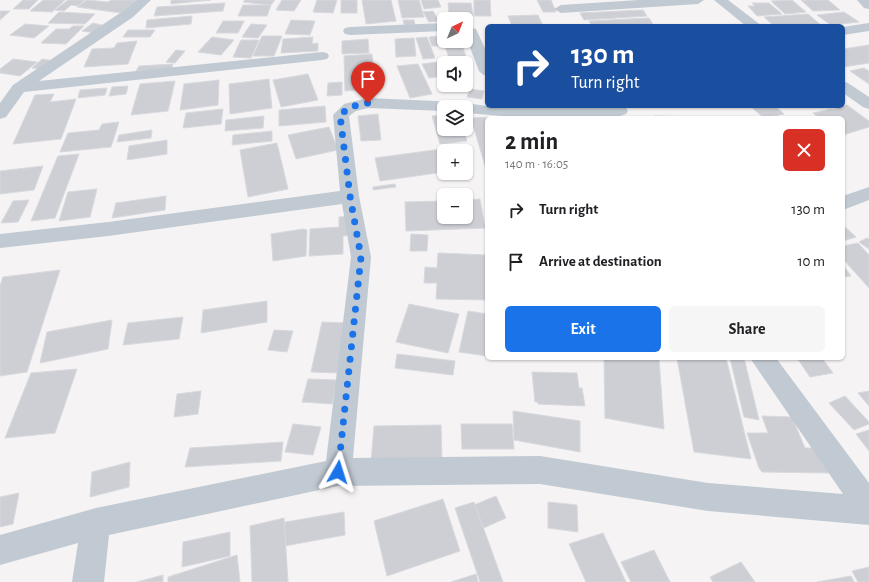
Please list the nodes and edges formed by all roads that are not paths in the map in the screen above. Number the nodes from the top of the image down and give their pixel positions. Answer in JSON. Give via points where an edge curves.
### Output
{"nodes":[{"id":1,"x":145,"y":0,"type":"edge"},
{"id":2,"x":698,"y":0,"type":"edge"},
{"id":3,"x":720,"y":0,"type":"edge"},
{"id":4,"x":863,"y":0,"type":"edge"},
{"id":5,"x":869,"y":5,"type":"edge"},
{"id":6,"x":562,"y":10,"type":"edge"},
{"id":7,"x":752,"y":24,"type":"edge"},
{"id":8,"x":437,"y":26,"type":"edge"},
{"id":9,"x":869,"y":27,"type":"edge"},
{"id":10,"x":350,"y":31,"type":"dead end"},
{"id":11,"x":845,"y":31,"type":"edge"},
{"id":12,"x":473,"y":37,"type":"edge"},
{"id":13,"x":322,"y":56,"type":"dead end"},
{"id":14,"x":485,"y":65,"type":"edge"},
{"id":15,"x":845,"y":87,"type":"edge"},
{"id":16,"x":18,"y":88,"type":"junction"},
{"id":17,"x":869,"y":104,"type":"edge"},
{"id":18,"x":437,"y":106,"type":"edge"},
{"id":19,"x":473,"y":108,"type":"edge"},
{"id":20,"x":502,"y":108,"type":"edge"},
{"id":21,"x":620,"y":112,"type":"edge"},
{"id":22,"x":0,"y":114,"type":"edge"},
{"id":23,"x":869,"y":193,"type":"edge"},
{"id":24,"x":350,"y":196,"type":"junction"},
{"id":25,"x":845,"y":202,"type":"edge"},
{"id":26,"x":0,"y":241,"type":"edge"},
{"id":27,"x":763,"y":360,"type":"edge"},
{"id":28,"x":338,"y":472,"type":"junction"},
{"id":29,"x":869,"y":507,"type":"edge"},
{"id":30,"x":869,"y":511,"type":"edge"},
{"id":31,"x":96,"y":522,"type":"junction"},
{"id":32,"x":0,"y":550,"type":"edge"},
{"id":33,"x":88,"y":582,"type":"edge"}],
"edges":[{"from":1,"to":16,"type":"street"},
{"from":2,"to":6,"type":"street"},
{"from":3,"to":7,"type":"street"},
{"from":4,"to":5,"type":"street"},
{"from":8,"to":10,"type":"street"},
{"from":9,"to":11,"type":"street"},
{"from":12,"to":14,"type":"street"},
{"from":13,"to":16,"type":"street"},
{"from":15,"to":17,"type":"street"},
{"from":16,"to":22,"type":"street"},
{"from":18,"to":24,"type":"street","via":[[368,103],[350,107],[340,115]]},
{"from":19,"to":20,"type":"street"},
{"from":20,"to":21,"type":"street"},
{"from":23,"to":25,"type":"street"},
{"from":24,"to":26,"type":"street"},
{"from":24,"to":28,"type":"street","via":[[361,257]]},
{"from":27,"to":29,"type":"street"},
{"from":28,"to":30,"type":"street","via":[[540,470],[708,497]]},
{"from":28,"to":31,"type":"street"},
{"from":31,"to":32,"type":"street"},
{"from":31,"to":33,"type":"street"}]}
